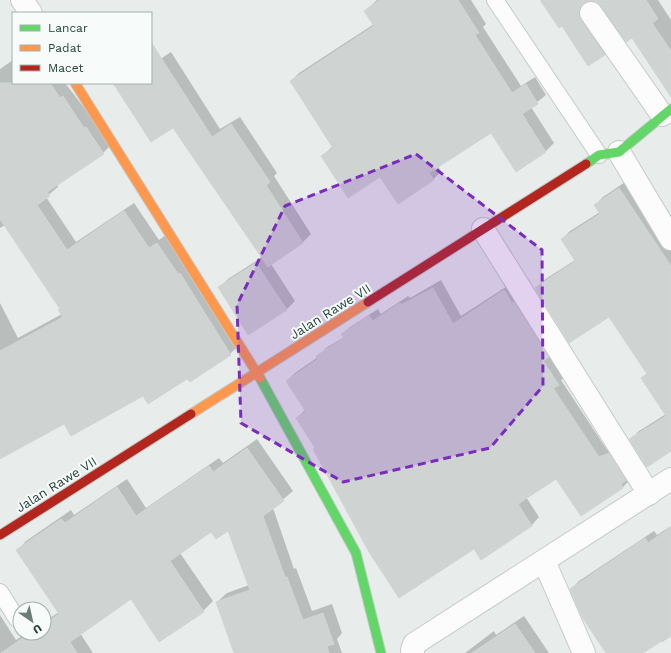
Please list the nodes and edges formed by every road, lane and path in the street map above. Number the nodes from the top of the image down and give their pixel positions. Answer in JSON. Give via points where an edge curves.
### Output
{"nodes":[{"id":1,"x":22,"y":0,"type":"edge"},
{"id":2,"x":495,"y":0,"type":"edge"},
{"id":3,"x":30,"y":12,"type":"edge"},
{"id":4,"x":591,"y":13,"type":"dead end"},
{"id":5,"x":76,"y":84,"type":"edge"},
{"id":6,"x":666,"y":112,"type":"edge"},
{"id":7,"x":609,"y":153,"type":"junction"},
{"id":8,"x":483,"y":229,"type":"junction"},
{"id":9,"x":671,"y":239,"type":"edge"},
{"id":10,"x":257,"y":373,"type":"junction"},
{"id":11,"x":671,"y":479,"type":"edge"},
{"id":12,"x":649,"y":494,"type":"junction"},
{"id":13,"x":0,"y":535,"type":"edge"},
{"id":14,"x":544,"y":561,"type":"junction"},
{"id":15,"x":0,"y":592,"type":"edge"},
{"id":16,"x":12,"y":611,"type":"edge"},
{"id":17,"x":381,"y":653,"type":"edge"},
{"id":18,"x":413,"y":653,"type":"edge"},
{"id":19,"x":584,"y":653,"type":"edge"}],
"edges":[{"from":1,"to":3,"type":"street"},
{"from":2,"to":7,"type":"lane"},
{"from":4,"to":6,"type":"street"},
{"from":5,"to":10,"type":"main road"},
{"from":6,"to":7,"type":"main road","name":"Jalan Rawe VII"},
{"from":7,"to":8,"type":"main road","name":"Jalan Rawe VII"},
{"from":7,"to":9,"type":"street"},
{"from":8,"to":10,"type":"main road","name":"Jalan Rawe VII"},
{"from":8,"to":12,"type":"street"},
{"from":10,"to":13,"type":"main road","name":"Jalan Rawe VII"},
{"from":10,"to":17,"type":"main road","via":[[356,554]]},
{"from":11,"to":12,"type":"street"},
{"from":12,"to":14,"type":"street"},
{"from":14,"to":18,"type":"street","via":[[414,644]]},
{"from":14,"to":19,"type":"street"},
{"from":15,"to":16,"type":"lane"}]}
